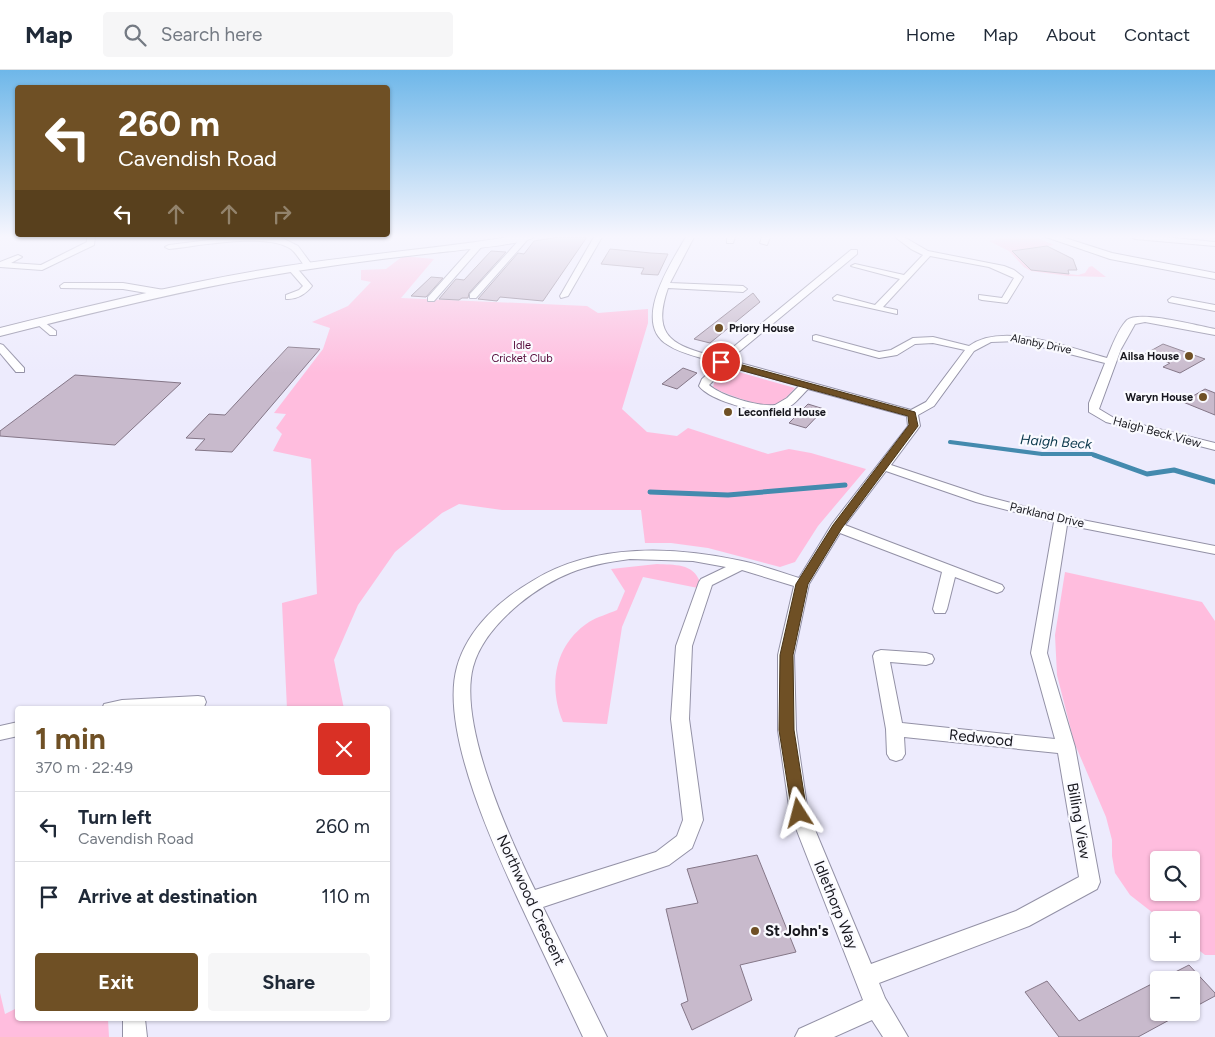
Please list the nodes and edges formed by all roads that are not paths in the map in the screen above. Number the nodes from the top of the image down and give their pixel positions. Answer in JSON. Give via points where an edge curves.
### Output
{"nodes":[{"id":1,"x":220,"y":282,"type":"edge"},
{"id":2,"x":305,"y":282,"type":"edge"},
{"id":3,"x":444,"y":282,"type":"edge"},
{"id":4,"x":486,"y":282,"type":"edge"},
{"id":5,"x":572,"y":282,"type":"edge"},
{"id":6,"x":666,"y":282,"type":"edge"},
{"id":7,"x":819,"y":282,"type":"edge"},
{"id":8,"x":902,"y":282,"type":"edge"},
{"id":9,"x":1015,"y":282,"type":"edge"},
{"id":10,"x":665,"y":285,"type":"junction"},
{"id":11,"x":64,"y":286,"type":"dead end"},
{"id":12,"x":743,"y":289,"type":"dead end"},
{"id":13,"x":164,"y":293,"type":"junction"},
{"id":14,"x":473,"y":296,"type":"dead end"},
{"id":15,"x":564,"y":296,"type":"dead end"},
{"id":16,"x":289,"y":297,"type":"dead end"},
{"id":17,"x":982,"y":297,"type":"dead end"},
{"id":18,"x":837,"y":298,"type":"dead end"},
{"id":19,"x":431,"y":299,"type":"dead end"},
{"id":20,"x":1172,"y":300,"type":"dead end"},
{"id":21,"x":877,"y":308,"type":"junction"},
{"id":22,"x":1215,"y":308,"type":"edge"},
{"id":23,"x":894,"y":312,"type":"dead end"},
{"id":24,"x":40,"y":322,"type":"junction"},
{"id":25,"x":825,"y":331,"type":"dead end"},
{"id":26,"x":0,"y":332,"type":"edge"},
{"id":27,"x":1215,"y":332,"type":"edge"},
{"id":28,"x":53,"y":333,"type":"dead end"},
{"id":29,"x":0,"y":347,"type":"edge"},
{"id":30,"x":971,"y":349,"type":"junction"},
{"id":31,"x":1111,"y":362,"type":"junction"},
{"id":32,"x":724,"y":363,"type":"junction"},
{"id":33,"x":20,"y":370,"type":"dead end"},
{"id":34,"x":806,"y":385,"type":"junction"},
{"id":35,"x":912,"y":414,"type":"junction"},
{"id":36,"x":1215,"y":447,"type":"edge"},
{"id":37,"x":883,"y":466,"type":"junction"},
{"id":38,"x":1061,"y":520,"type":"junction"},
{"id":39,"x":837,"y":527,"type":"junction"},
{"id":40,"x":1215,"y":550,"type":"edge"},
{"id":41,"x":741,"y":565,"type":"junction"},
{"id":42,"x":950,"y":570,"type":"junction"},
{"id":43,"x":802,"y":584,"type":"junction"},
{"id":44,"x":997,"y":588,"type":"dead end"},
{"id":45,"x":940,"y":609,"type":"dead end"},
{"id":46,"x":926,"y":659,"type":"dead end"},
{"id":47,"x":194,"y":705,"type":"edge"},
{"id":48,"x":122,"y":706,"type":"edge"},
{"id":49,"x":895,"y":729,"type":"junction"},
{"id":50,"x":15,"y":730,"type":"edge"},
{"id":51,"x":0,"y":733,"type":"edge"},
{"id":52,"x":1066,"y":747,"type":"junction"},
{"id":53,"x":896,"y":754,"type":"dead end"},
{"id":54,"x":531,"y":901,"type":"junction"},
{"id":55,"x":865,"y":977,"type":"junction"},
{"id":56,"x":877,"y":1006,"type":"junction"},
{"id":57,"x":134,"y":1021,"type":"edge"},
{"id":58,"x":135,"y":1037,"type":"edge"},
{"id":59,"x":595,"y":1037,"type":"edge"},
{"id":60,"x":807,"y":1037,"type":"edge"},
{"id":61,"x":896,"y":1037,"type":"edge"}],
"edges":[{"from":1,"to":13,"type":"street"},
{"from":2,"to":16,"type":"street","via":[[308,286],[302,292]]},
{"from":3,"to":19,"type":"street"},
{"from":4,"to":14,"type":"street"},
{"from":5,"to":15,"type":"street"},
{"from":6,"to":10,"type":"street"},
{"from":7,"to":32,"type":"street"},
{"from":8,"to":21,"type":"street"},
{"from":9,"to":17,"type":"street","via":[[1004,301]]},
{"from":10,"to":12,"type":"street"},
{"from":10,"to":32,"type":"street","via":[[658,308],[661,335],[674,344]]},
{"from":11,"to":13,"type":"street","via":[[124,286]]},
{"from":13,"to":24,"type":"street"},
{"from":18,"to":21,"type":"street"},
{"from":20,"to":22,"type":"street"},
{"from":21,"to":23,"type":"street"},
{"from":24,"to":26,"type":"street"},
{"from":24,"to":28,"type":"street"},
{"from":25,"to":30,"type":"street","via":[[816,338],[879,355],[894,353],[913,341],[933,340]]},
{"from":27,"to":31,"type":"street","via":[[1145,319],[1134,320],[1128,325]]},
{"from":29,"to":33,"type":"street"},
{"from":30,"to":31,"type":"street","name":"Alanby Drive","via":[[990,339],[1018,338]]},
{"from":30,"to":35,"type":"street","name":"Alanby Drive","via":[[930,404]]},
{"from":31,"to":36,"type":"street","name":"Haigh Beck View","via":[[1094,410],[1110,420]]},
{"from":32,"to":34,"type":"street"},
{"from":32,"to":34,"type":"street","via":[[706,381],[706,390],[778,409]]},
{"from":34,"to":35,"type":"street"},
{"from":35,"to":37,"type":"street","name":"Idlethorp Way","via":[[914,426]]},
{"from":37,"to":38,"type":"street","name":"Parkland Drive","via":[[980,499]]},
{"from":37,"to":39,"type":"street","name":"Idlethorp Way"},
{"from":38,"to":40,"type":"street","name":"Parkland Drive"},
{"from":38,"to":52,"type":"street","name":"Billing View","via":[[1039,653]]},
{"from":39,"to":42,"type":"street"},
{"from":39,"to":43,"type":"street","name":"Idlethorp Way"},
{"from":41,"to":43,"type":"street","name":"Northwood Crescent"},
{"from":41,"to":54,"type":"street","via":[[706,582],[684,646],[680,719],[693,820],[684,842],[662,859]]},
{"from":41,"to":54,"type":"street","name":"Northwood Crescent","via":[[693,557],[639,555],[592,560],[554,574],[526,591],[498,613],[478,639],[465,667],[462,704],[471,754],[504,848]]},
{"from":42,"to":44,"type":"street"},
{"from":42,"to":45,"type":"street"},
{"from":43,"to":55,"type":"street","name":"Idlethorp Way","via":[[786,655],[787,730],[799,813]]},
{"from":46,"to":49,"type":"street","via":[[881,656]]},
{"from":47,"to":48,"type":"street"},
{"from":49,"to":52,"type":"street","name":"Redwood"},
{"from":49,"to":53,"type":"street"},
{"from":50,"to":51,"type":"street"},
{"from":52,"to":55,"type":"street","name":"Billing View","via":[[1090,882],[1022,919]]},
{"from":54,"to":59,"type":"street","name":"Northwood Crescent"},
{"from":55,"to":56,"type":"street","name":"Idlethorp Way"},
{"from":56,"to":60,"type":"street"},
{"from":56,"to":61,"type":"street","name":"Idlethorp Way"},
{"from":57,"to":58,"type":"street"}]}
